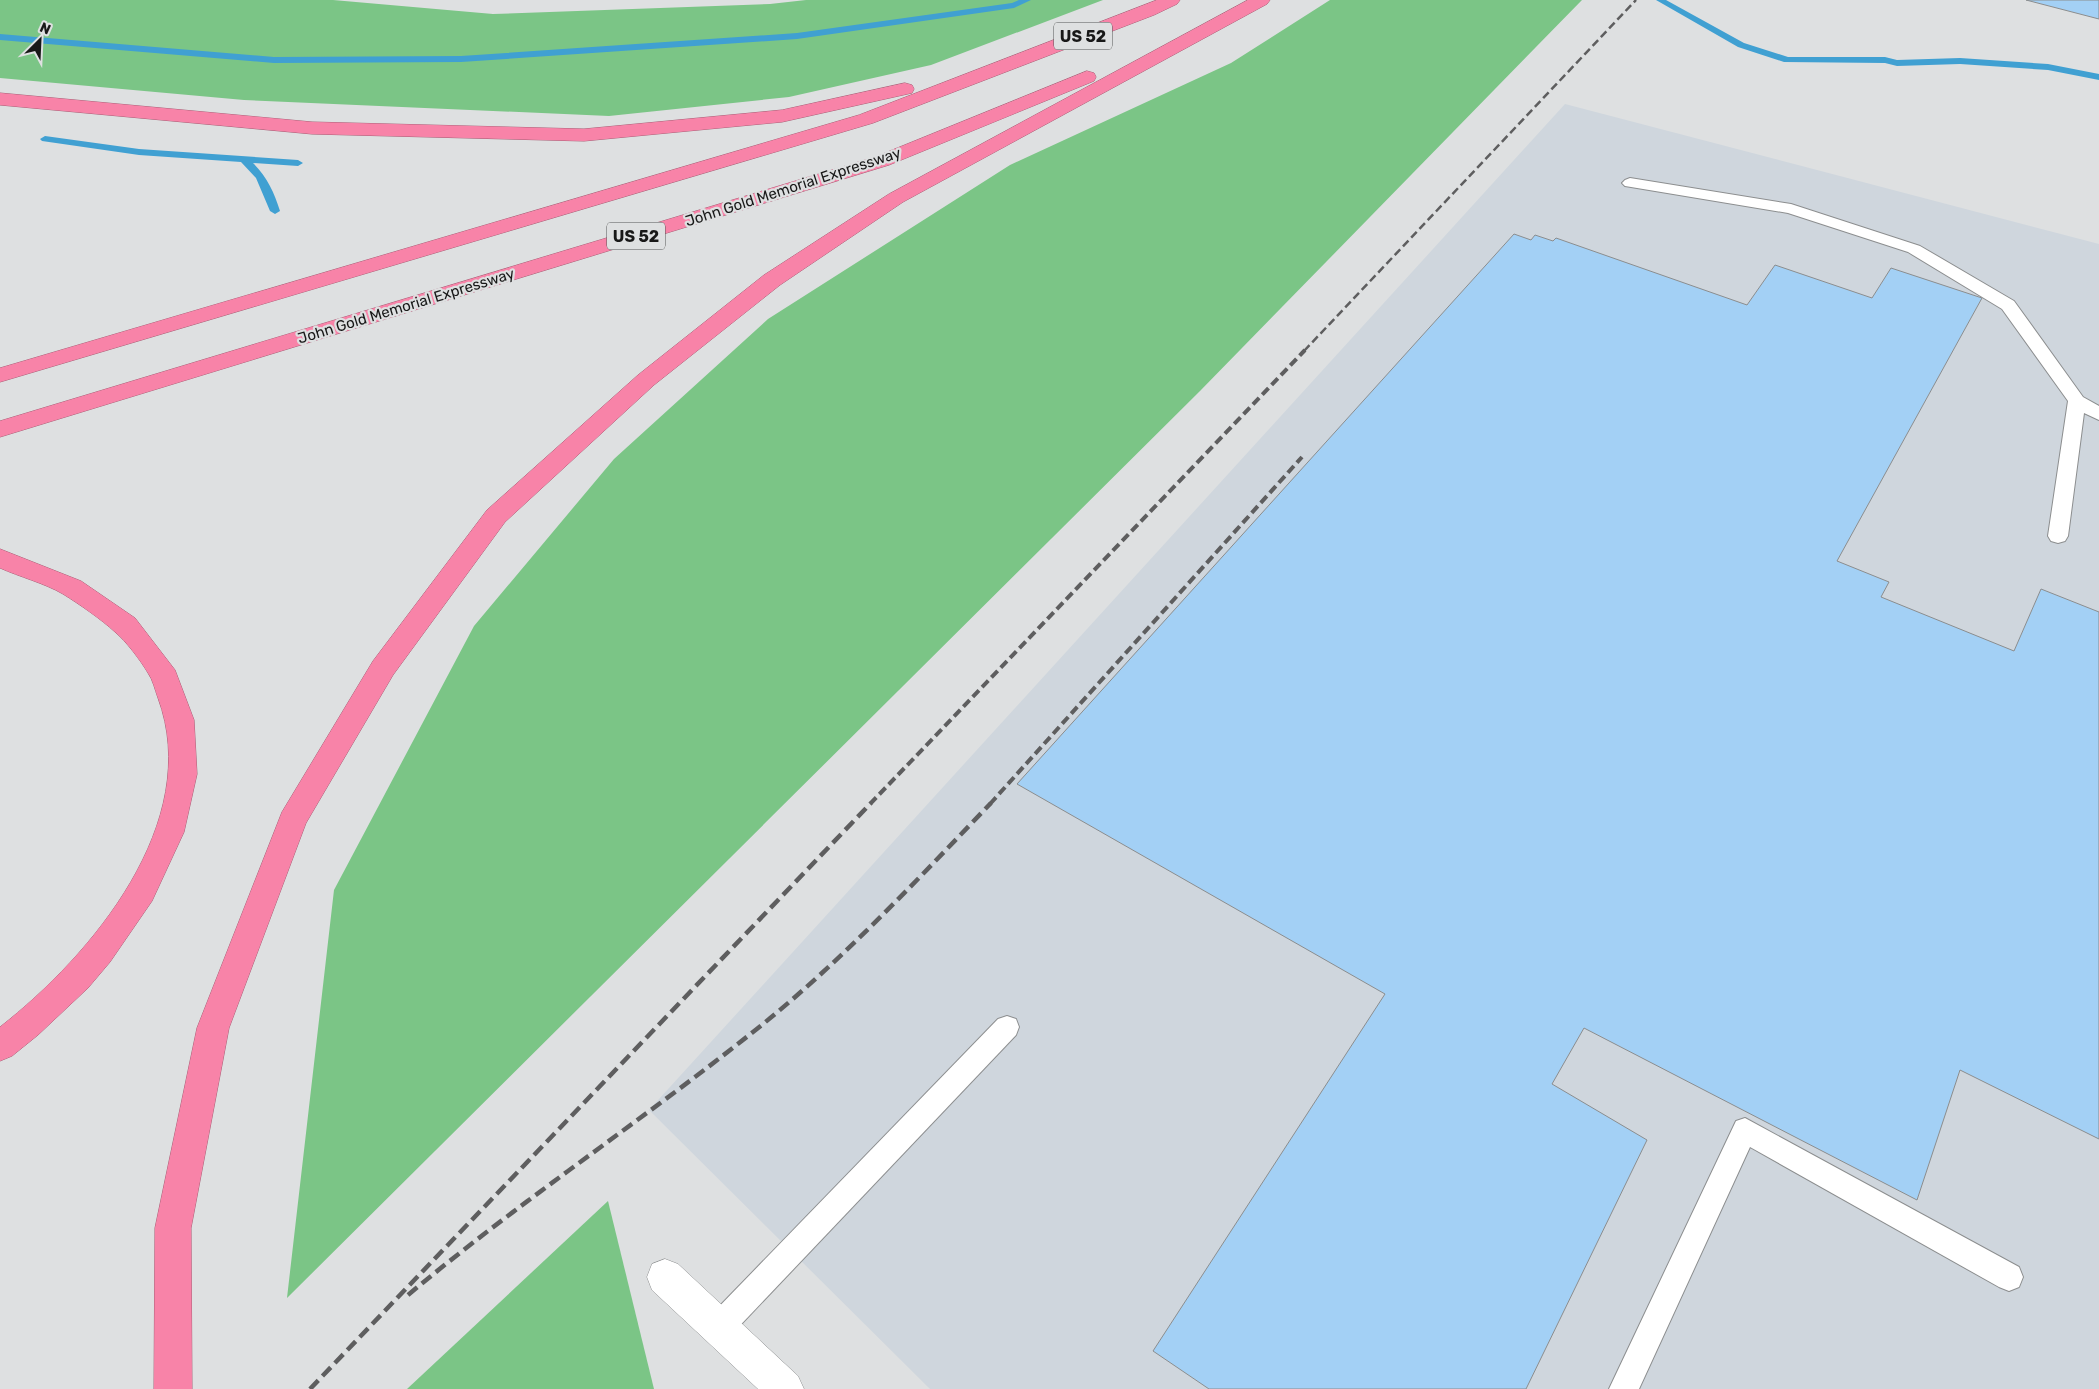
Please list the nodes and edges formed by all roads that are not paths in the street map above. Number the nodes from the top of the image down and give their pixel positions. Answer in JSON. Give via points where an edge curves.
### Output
{"nodes":[{"id":1,"x":1171,"y":0,"type":"edge"},
{"id":2,"x":1256,"y":0,"type":"edge"},
{"id":3,"x":1261,"y":0,"type":"edge"},
{"id":4,"x":994,"y":70,"type":"junction"},
{"id":5,"x":0,"y":99,"type":"edge"},
{"id":6,"x":1630,"y":183,"type":"dead end"},
{"id":7,"x":0,"y":375,"type":"edge"},
{"id":8,"x":2077,"y":401,"type":"junction"},
{"id":9,"x":2099,"y":414,"type":"edge"},
{"id":10,"x":0,"y":429,"type":"edge"},
{"id":11,"x":2058,"y":536,"type":"dead end"},
{"id":12,"x":0,"y":558,"type":"edge"},
{"id":13,"x":1008,"y":1027,"type":"dead end"},
{"id":14,"x":0,"y":1046,"type":"edge"},
{"id":15,"x":664,"y":1277,"type":"dead end"},
{"id":16,"x":2009,"y":1277,"type":"dead end"},
{"id":17,"x":719,"y":1327,"type":"junction"},
{"id":18,"x":173,"y":1389,"type":"edge"},
{"id":19,"x":785,"y":1389,"type":"edge"},
{"id":20,"x":1624,"y":1389,"type":"edge"}],
"edges":[{"from":1,"to":4,"type":"highway","number":"US 52"},
{"from":2,"to":10,"type":"highway","name":"John Gold Memorial Expressway","number":"US 52","via":[[1080,80],[882,161]]},
{"from":3,"to":18,"type":"highway","via":[[896,198],[772,280],[646,380],[496,516],[383,668],[292,820],[213,1028],[173,1228]]},
{"from":4,"to":5,"type":"highway","via":[[782,116],[584,135],[312,128]]},
{"from":4,"to":7,"type":"highway","number":"US 52","via":[[866,119]]},
{"from":6,"to":8,"type":"lane","via":[[1791,209],[1914,249],[2008,304]]},
{"from":8,"to":9,"type":"lane"},
{"from":8,"to":11,"type":"lane"},
{"from":12,"to":14,"type":"highway","via":[[91,598],[126,624],[163,672],[176,704],[184,739],[182,790],[173,827],[146,885],[99,954],[66,990]]},
{"from":13,"to":17,"type":"lane"},
{"from":15,"to":17,"type":"street"},
{"from":16,"to":20,"type":"lane","via":[[1745,1130]]},
{"from":17,"to":19,"type":"street"}]}
